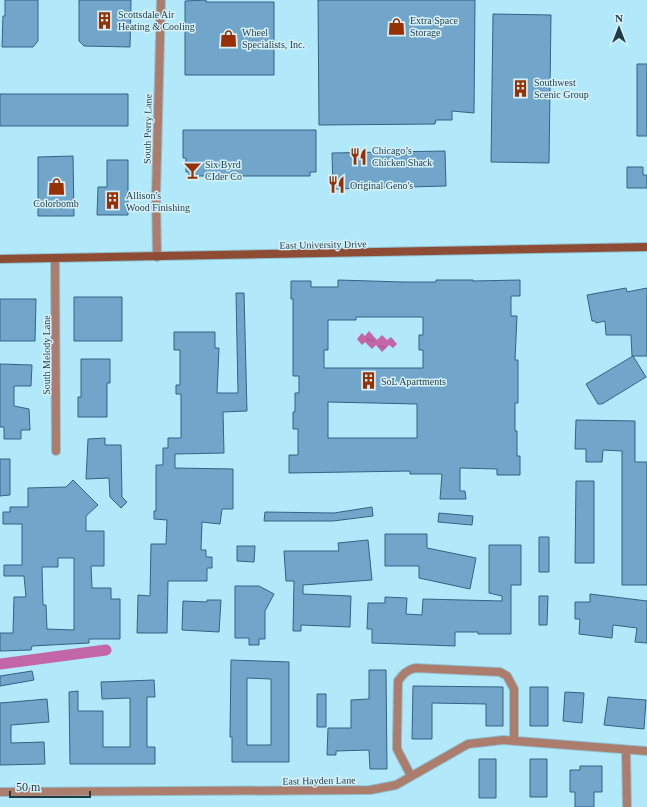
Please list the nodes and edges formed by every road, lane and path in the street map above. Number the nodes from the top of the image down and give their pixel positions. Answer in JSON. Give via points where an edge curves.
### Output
{"nodes":[{"id":1,"x":161,"y":0,"type":"edge"},
{"id":2,"x":647,"y":247,"type":"edge"},
{"id":3,"x":157,"y":257,"type":"junction"},
{"id":4,"x":0,"y":259,"type":"edge"},
{"id":5,"x":55,"y":259,"type":"junction"},
{"id":6,"x":56,"y":451,"type":"dead end"},
{"id":7,"x":514,"y":741,"type":"junction"},
{"id":8,"x":626,"y":750,"type":"junction"},
{"id":9,"x":647,"y":751,"type":"edge"},
{"id":10,"x":412,"y":776,"type":"junction"},
{"id":11,"x":0,"y":792,"type":"edge"},
{"id":12,"x":626,"y":807,"type":"edge"}],
"edges":[{"from":1,"to":3,"type":"street","name":"South Perry Lane"},
{"from":2,"to":3,"type":"main road","name":"East University Drive"},
{"from":3,"to":5,"type":"main road","name":"East University Drive"},
{"from":4,"to":5,"type":"main road","name":"East University Drive"},
{"from":5,"to":6,"type":"street","name":"South Melody Lane"},
{"from":7,"to":8,"type":"street","name":"East Hayden Lane"},
{"from":7,"to":10,"type":"street","name":"East Hayden Lane","via":[[468,744]]},
{"from":7,"to":10,"type":"street","via":[[514,689],[507,676],[500,672],[415,668],[409,670],[398,681],[397,749]]},
{"from":8,"to":9,"type":"street","name":"East Hayden Lane"},
{"from":8,"to":12,"type":"street"},
{"from":10,"to":11,"type":"street","name":"East Hayden Lane","via":[[396,784],[370,790]]}]}
